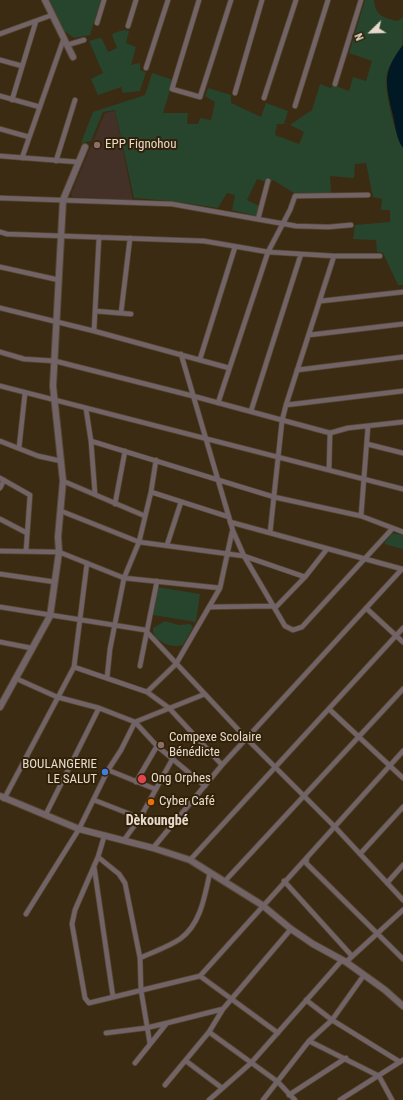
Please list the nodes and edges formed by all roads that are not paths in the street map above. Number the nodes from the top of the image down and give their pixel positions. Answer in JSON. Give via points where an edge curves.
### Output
{"nodes":[{"id":1,"x":45,"y":0,"type":"edge"},
{"id":2,"x":104,"y":0,"type":"edge"},
{"id":3,"x":136,"y":0,"type":"edge"},
{"id":4,"x":168,"y":0,"type":"edge"},
{"id":5,"x":199,"y":0,"type":"edge"},
{"id":6,"x":231,"y":0,"type":"edge"},
{"id":7,"x":262,"y":0,"type":"edge"},
{"id":8,"x":296,"y":0,"type":"edge"},
{"id":9,"x":328,"y":0,"type":"edge"},
{"id":10,"x":361,"y":0,"type":"edge"},
{"id":11,"x":52,"y":14,"type":"junction"},
{"id":12,"x":36,"y":21,"type":"junction"},
{"id":13,"x":97,"y":23,"type":"dead end"},
{"id":14,"x":128,"y":26,"type":"dead end"},
{"id":15,"x":0,"y":34,"type":"edge"},
{"id":16,"x":64,"y":38,"type":"junction"},
{"id":17,"x":84,"y":40,"type":"dead end"},
{"id":18,"x":67,"y":45,"type":"junction"},
{"id":19,"x":73,"y":57,"type":"dead end"},
{"id":20,"x":0,"y":60,"type":"edge"},
{"id":21,"x":22,"y":66,"type":"junction"},
{"id":22,"x":146,"y":68,"type":"dead end"},
{"id":23,"x":335,"y":84,"type":"dead end"},
{"id":24,"x":235,"y":93,"type":"dead end"},
{"id":25,"x":0,"y":96,"type":"edge"},
{"id":26,"x":264,"y":98,"type":"dead end"},
{"id":27,"x":12,"y":100,"type":"junction"},
{"id":28,"x":75,"y":100,"type":"dead end"},
{"id":29,"x":295,"y":106,"type":"dead end"},
{"id":30,"x":40,"y":107,"type":"junction"},
{"id":31,"x":0,"y":128,"type":"edge"},
{"id":32,"x":29,"y":137,"type":"junction"},
{"id":33,"x":85,"y":147,"type":"dead end"},
{"id":34,"x":0,"y":156,"type":"edge"},
{"id":35,"x":22,"y":158,"type":"junction"},
{"id":36,"x":56,"y":161,"type":"junction"},
{"id":37,"x":78,"y":162,"type":"junction"},
{"id":38,"x":268,"y":181,"type":"dead end"},
{"id":39,"x":368,"y":195,"type":"dead end"},
{"id":40,"x":0,"y":198,"type":"edge"},
{"id":41,"x":63,"y":200,"type":"junction"},
{"id":42,"x":258,"y":219,"type":"junction"},
{"id":43,"x":284,"y":223,"type":"junction"},
{"id":44,"x":351,"y":225,"type":"dead end"},
{"id":45,"x":0,"y":232,"type":"edge"},
{"id":46,"x":61,"y":236,"type":"junction"},
{"id":47,"x":99,"y":237,"type":"junction"},
{"id":48,"x":130,"y":238,"type":"junction"},
{"id":49,"x":234,"y":247,"type":"junction"},
{"id":50,"x":268,"y":252,"type":"junction"},
{"id":51,"x":301,"y":254,"type":"junction"},
{"id":52,"x":334,"y":256,"type":"junction"},
{"id":53,"x":380,"y":256,"type":"dead end"},
{"id":54,"x":0,"y":267,"type":"edge"},
{"id":55,"x":59,"y":280,"type":"junction"},
{"id":56,"x":403,"y":292,"type":"edge"},
{"id":57,"x":320,"y":301,"type":"junction"},
{"id":58,"x":0,"y":308,"type":"edge"},
{"id":59,"x":95,"y":311,"type":"junction"},
{"id":60,"x":121,"y":313,"type":"junction"},
{"id":61,"x":131,"y":314,"type":"dead end"},
{"id":62,"x":58,"y":322,"type":"junction"},
{"id":63,"x":403,"y":324,"type":"edge"},
{"id":64,"x":94,"y":331,"type":"junction"},
{"id":65,"x":309,"y":335,"type":"junction"},
{"id":66,"x":0,"y":352,"type":"edge"},
{"id":67,"x":181,"y":354,"type":"junction"},
{"id":68,"x":403,"y":357,"type":"edge"},
{"id":69,"x":200,"y":359,"type":"junction"},
{"id":70,"x":55,"y":361,"type":"junction"},
{"id":71,"x":229,"y":368,"type":"junction"},
{"id":72,"x":297,"y":370,"type":"junction"},
{"id":73,"x":0,"y":386,"type":"edge"},
{"id":74,"x":403,"y":391,"type":"edge"},
{"id":75,"x":25,"y":393,"type":"junction"},
{"id":76,"x":193,"y":396,"type":"junction"},
{"id":77,"x":56,"y":401,"type":"junction"},
{"id":78,"x":218,"y":403,"type":"junction"},
{"id":79,"x":286,"y":405,"type":"junction"},
{"id":80,"x":86,"y":409,"type":"junction"},
{"id":81,"x":251,"y":411,"type":"junction"},
{"id":82,"x":282,"y":421,"type":"junction"},
{"id":83,"x":403,"y":422,"type":"edge"},
{"id":84,"x":368,"y":426,"type":"junction"},
{"id":85,"x":330,"y":433,"type":"junction"},
{"id":86,"x":206,"y":439,"type":"junction"},
{"id":87,"x":0,"y":441,"type":"edge"},
{"id":88,"x":91,"y":441,"type":"junction"},
{"id":89,"x":368,"y":444,"type":"junction"},
{"id":90,"x":19,"y":448,"type":"junction"},
{"id":91,"x":125,"y":451,"type":"junction"},
{"id":92,"x":403,"y":453,"type":"edge"},
{"id":93,"x":278,"y":456,"type":"junction"},
{"id":94,"x":156,"y":460,"type":"junction"},
{"id":95,"x":61,"y":461,"type":"junction"},
{"id":96,"x":329,"y":469,"type":"junction"},
{"id":97,"x":364,"y":478,"type":"junction"},
{"id":98,"x":2,"y":479,"type":"edge"},
{"id":99,"x":218,"y":480,"type":"junction"},
{"id":100,"x":63,"y":481,"type":"junction"},
{"id":101,"x":0,"y":488,"type":"edge"},
{"id":102,"x":403,"y":489,"type":"edge"},
{"id":103,"x":151,"y":492,"type":"junction"},
{"id":104,"x":95,"y":494,"type":"junction"},
{"id":105,"x":274,"y":497,"type":"junction"},
{"id":106,"x":181,"y":502,"type":"junction"},
{"id":107,"x":115,"y":504,"type":"junction"},
{"id":108,"x":61,"y":510,"type":"junction"},
{"id":109,"x":145,"y":516,"type":"junction"},
{"id":110,"x":361,"y":516,"type":"junction"},
{"id":111,"x":0,"y":519,"type":"edge"},
{"id":112,"x":231,"y":521,"type":"junction"},
{"id":113,"x":392,"y":530,"type":"junction"},
{"id":114,"x":233,"y":531,"type":"junction"},
{"id":115,"x":403,"y":532,"type":"edge"},
{"id":116,"x":27,"y":533,"type":"junction"},
{"id":117,"x":270,"y":533,"type":"junction"},
{"id":118,"x":139,"y":542,"type":"junction"},
{"id":119,"x":167,"y":546,"type":"junction"},
{"id":120,"x":327,"y":549,"type":"junction"},
{"id":121,"x":0,"y":551,"type":"edge"},
{"id":122,"x":26,"y":551,"type":"junction"},
{"id":123,"x":59,"y":552,"type":"junction"},
{"id":124,"x":228,"y":553,"type":"junction"},
{"id":125,"x":244,"y":556,"type":"junction"},
{"id":126,"x":364,"y":559,"type":"junction"},
{"id":127,"x":87,"y":563,"type":"junction"},
{"id":128,"x":0,"y":574,"type":"edge"},
{"id":129,"x":305,"y":577,"type":"junction"},
{"id":130,"x":124,"y":578,"type":"junction"},
{"id":131,"x":157,"y":581,"type":"junction"},
{"id":132,"x":55,"y":582,"type":"junction"},
{"id":133,"x":220,"y":588,"type":"junction"},
{"id":134,"x":209,"y":606,"type":"junction"},
{"id":135,"x":0,"y":607,"type":"edge"},
{"id":136,"x":275,"y":607,"type":"junction"},
{"id":137,"x":366,"y":608,"type":"junction"},
{"id":138,"x":50,"y":616,"type":"junction"},
{"id":139,"x":78,"y":621,"type":"junction"},
{"id":140,"x":114,"y":626,"type":"junction"},
{"id":141,"x":403,"y":628,"type":"edge"},
{"id":142,"x":145,"y":630,"type":"junction"},
{"id":143,"x":396,"y":636,"type":"junction"},
{"id":144,"x":0,"y":642,"type":"edge"},
{"id":145,"x":403,"y":642,"type":"edge"},
{"id":146,"x":31,"y":648,"type":"junction"},
{"id":147,"x":176,"y":664,"type":"junction"},
{"id":148,"x":140,"y":666,"type":"dead end"},
{"id":149,"x":74,"y":667,"type":"junction"},
{"id":150,"x":15,"y":678,"type":"junction"},
{"id":151,"x":108,"y":678,"type":"junction"},
{"id":152,"x":403,"y":689,"type":"edge"},
{"id":153,"x":147,"y":692,"type":"junction"},
{"id":154,"x":205,"y":694,"type":"junction"},
{"id":155,"x":57,"y":696,"type":"junction"},
{"id":156,"x":0,"y":707,"type":"edge"},
{"id":157,"x":99,"y":708,"type":"junction"},
{"id":158,"x":169,"y":708,"type":"junction"},
{"id":159,"x":329,"y":709,"type":"junction"},
{"id":160,"x":135,"y":722,"type":"junction"},
{"id":161,"x":359,"y":737,"type":"junction"},
{"id":162,"x":246,"y":738,"type":"junction"},
{"id":163,"x":158,"y":746,"type":"junction"},
{"id":164,"x":403,"y":751,"type":"edge"},
{"id":165,"x":172,"y":758,"type":"junction"},
{"id":166,"x":222,"y":765,"type":"junction"},
{"id":167,"x":390,"y":766,"type":"junction"},
{"id":168,"x":276,"y":767,"type":"junction"},
{"id":169,"x":108,"y":770,"type":"junction"},
{"id":170,"x":403,"y":778,"type":"edge"},
{"id":171,"x":136,"y":782,"type":"junction"},
{"id":172,"x":204,"y":786,"type":"junction"},
{"id":173,"x":155,"y":789,"type":"junction"},
{"id":174,"x":1,"y":797,"type":"edge"},
{"id":175,"x":303,"y":797,"type":"junction"},
{"id":176,"x":94,"y":800,"type":"junction"},
{"id":177,"x":403,"y":807,"type":"edge"},
{"id":178,"x":46,"y":814,"type":"junction"},
{"id":179,"x":140,"y":818,"type":"junction"},
{"id":180,"x":334,"y":826,"type":"junction"},
{"id":181,"x":79,"y":829,"type":"junction"},
{"id":182,"x":104,"y":837,"type":"junction"},
{"id":183,"x":124,"y":840,"type":"junction"},
{"id":184,"x":153,"y":848,"type":"junction"},
{"id":185,"x":360,"y":854,"type":"junction"},
{"id":186,"x":307,"y":856,"type":"junction"},
{"id":187,"x":98,"y":857,"type":"junction"},
{"id":188,"x":190,"y":860,"type":"junction"},
{"id":189,"x":94,"y":865,"type":"junction"},
{"id":190,"x":403,"y":865,"type":"edge"},
{"id":191,"x":210,"y":872,"type":"junction"},
{"id":192,"x":225,"y":881,"type":"junction"},
{"id":193,"x":284,"y":881,"type":"junction"},
{"id":194,"x":387,"y":883,"type":"junction"},
{"id":195,"x":403,"y":900,"type":"edge"},
{"id":196,"x":262,"y":905,"type":"junction"},
{"id":197,"x":403,"y":910,"type":"edge"},
{"id":198,"x":26,"y":914,"type":"dead end"},
{"id":199,"x":291,"y":929,"type":"junction"},
{"id":200,"x":376,"y":934,"type":"junction"},
{"id":201,"x":352,"y":956,"type":"junction"},
{"id":202,"x":140,"y":958,"type":"junction"},
{"id":203,"x":403,"y":959,"type":"edge"},
{"id":204,"x":344,"y":961,"type":"junction"},
{"id":205,"x":364,"y":975,"type":"junction"},
{"id":206,"x":200,"y":976,"type":"junction"},
{"id":207,"x":141,"y":990,"type":"junction"},
{"id":208,"x":113,"y":997,"type":"junction"},
{"id":209,"x":233,"y":998,"type":"junction"},
{"id":210,"x":306,"y":1000,"type":"junction"},
{"id":211,"x":403,"y":1006,"type":"edge"},
{"id":212,"x":223,"y":1009,"type":"junction"},
{"id":213,"x":332,"y":1020,"type":"junction"},
{"id":214,"x":167,"y":1023,"type":"junction"},
{"id":215,"x":146,"y":1028,"type":"junction"},
{"id":216,"x":209,"y":1032,"type":"junction"},
{"id":217,"x":106,"y":1033,"type":"dead end"},
{"id":218,"x":278,"y":1033,"type":"junction"},
{"id":219,"x":308,"y":1041,"type":"junction"},
{"id":220,"x":150,"y":1044,"type":"junction"},
{"id":221,"x":346,"y":1058,"type":"junction"},
{"id":222,"x":186,"y":1061,"type":"junction"},
{"id":223,"x":402,"y":1061,"type":"edge"},
{"id":224,"x":135,"y":1063,"type":"dead end"},
{"id":225,"x":251,"y":1063,"type":"junction"},
{"id":226,"x":379,"y":1076,"type":"junction"},
{"id":227,"x":278,"y":1082,"type":"junction"},
{"id":228,"x":165,"y":1085,"type":"dead end"},
{"id":229,"x":222,"y":1088,"type":"junction"},
{"id":230,"x":289,"y":1095,"type":"junction"},
{"id":231,"x":208,"y":1100,"type":"edge"},
{"id":232,"x":263,"y":1100,"type":"edge"},
{"id":233,"x":295,"y":1100,"type":"edge"},
{"id":234,"x":340,"y":1100,"type":"edge"},
{"id":235,"x":392,"y":1100,"type":"edge"}],
"edges":[{"from":1,"to":11,"type":"street"},
{"from":2,"to":13,"type":"street"},
{"from":3,"to":14,"type":"street"},
{"from":4,"to":22,"type":"street"},
{"from":5,"to":6,"type":"street","via":[[172,89],[200,97]]},
{"from":7,"to":24,"type":"street"},
{"from":8,"to":26,"type":"street"},
{"from":9,"to":29,"type":"street"},
{"from":10,"to":23,"type":"street"},
{"from":11,"to":12,"type":"street"},
{"from":11,"to":16,"type":"street"},
{"from":12,"to":15,"type":"street"},
{"from":12,"to":21,"type":"street"},
{"from":16,"to":18,"type":"street"},
{"from":16,"to":30,"type":"street"},
{"from":17,"to":18,"type":"street"},
{"from":18,"to":19,"type":"street"},
{"from":20,"to":21,"type":"street"},
{"from":21,"to":27,"type":"street"},
{"from":25,"to":27,"type":"street"},
{"from":27,"to":30,"type":"street"},
{"from":28,"to":36,"type":"street"},
{"from":30,"to":32,"type":"street"},
{"from":31,"to":32,"type":"street"},
{"from":32,"to":35,"type":"street"},
{"from":33,"to":37,"type":"street"},
{"from":34,"to":35,"type":"street"},
{"from":35,"to":36,"type":"street"},
{"from":36,"to":37,"type":"street"},
{"from":37,"to":41,"type":"street"},
{"from":38,"to":42,"type":"street"},
{"from":39,"to":43,"type":"street","via":[[295,196]]},
{"from":40,"to":41,"type":"street"},
{"from":41,"to":42,"type":"street","via":[[172,204]]},
{"from":41,"to":46,"type":"street"},
{"from":42,"to":43,"type":"street"},
{"from":43,"to":44,"type":"street","via":[[312,227]]},
{"from":43,"to":50,"type":"street"},
{"from":45,"to":46,"type":"street"},
{"from":46,"to":47,"type":"street"},
{"from":46,"to":55,"type":"street"},
{"from":47,"to":48,"type":"street"},
{"from":47,"to":59,"type":"street"},
{"from":48,"to":49,"type":"street","via":[[204,241]]},
{"from":48,"to":60,"type":"street"},
{"from":49,"to":50,"type":"street"},
{"from":49,"to":69,"type":"street"},
{"from":50,"to":51,"type":"street"},
{"from":50,"to":71,"type":"street"},
{"from":51,"to":52,"type":"street"},
{"from":51,"to":81,"type":"street"},
{"from":52,"to":53,"type":"street"},
{"from":52,"to":57,"type":"street"},
{"from":54,"to":55,"type":"street"},
{"from":55,"to":62,"type":"street"},
{"from":56,"to":57,"type":"street"},
{"from":57,"to":65,"type":"street"},
{"from":58,"to":62,"type":"street"},
{"from":59,"to":60,"type":"street"},
{"from":59,"to":64,"type":"street"},
{"from":60,"to":61,"type":"street"},
{"from":62,"to":64,"type":"street"},
{"from":62,"to":70,"type":"street"},
{"from":63,"to":65,"type":"street"},
{"from":64,"to":67,"type":"street"},
{"from":65,"to":72,"type":"street"},
{"from":66,"to":70,"type":"street","via":[[24,359]]},
{"from":67,"to":69,"type":"street"},
{"from":67,"to":76,"type":"street"},
{"from":68,"to":72,"type":"street"},
{"from":69,"to":71,"type":"street"},
{"from":70,"to":76,"type":"street"},
{"from":70,"to":77,"type":"street","via":[[53,386]]},
{"from":71,"to":78,"type":"street"},
{"from":72,"to":79,"type":"street"},
{"from":73,"to":75,"type":"street"},
{"from":74,"to":79,"type":"street"},
{"from":75,"to":77,"type":"street"},
{"from":75,"to":90,"type":"street"},
{"from":76,"to":78,"type":"street"},
{"from":76,"to":86,"type":"street"},
{"from":77,"to":80,"type":"street"},
{"from":77,"to":95,"type":"street"},
{"from":78,"to":81,"type":"street"},
{"from":79,"to":82,"type":"street"},
{"from":80,"to":86,"type":"street"},
{"from":80,"to":88,"type":"street"},
{"from":81,"to":82,"type":"street"},
{"from":82,"to":85,"type":"street"},
{"from":82,"to":93,"type":"street"},
{"from":83,"to":84,"type":"street"},
{"from":84,"to":85,"type":"street"},
{"from":84,"to":89,"type":"street"},
{"from":85,"to":96,"type":"street"},
{"from":86,"to":93,"type":"street"},
{"from":86,"to":99,"type":"street"},
{"from":87,"to":90,"type":"street"},
{"from":88,"to":91,"type":"street"},
{"from":88,"to":104,"type":"street"},
{"from":89,"to":92,"type":"street"},
{"from":89,"to":97,"type":"street"},
{"from":90,"to":95,"type":"street","via":[[38,456]]},
{"from":91,"to":94,"type":"street"},
{"from":91,"to":107,"type":"street"},
{"from":93,"to":96,"type":"street"},
{"from":93,"to":105,"type":"street"},
{"from":94,"to":99,"type":"street"},
{"from":94,"to":103,"type":"street"},
{"from":95,"to":100,"type":"street"},
{"from":96,"to":97,"type":"street"},
{"from":97,"to":102,"type":"street"},
{"from":97,"to":110,"type":"street"},
{"from":98,"to":101,"type":"street"},
{"from":98,"to":116,"type":"street","via":[[30,495]]},
{"from":99,"to":105,"type":"street"},
{"from":99,"to":112,"type":"street"},
{"from":100,"to":104,"type":"street"},
{"from":100,"to":108,"type":"street"},
{"from":103,"to":106,"type":"street"},
{"from":103,"to":109,"type":"street"},
{"from":104,"to":107,"type":"street"},
{"from":105,"to":110,"type":"street"},
{"from":105,"to":117,"type":"street"},
{"from":106,"to":112,"type":"street"},
{"from":106,"to":119,"type":"street"},
{"from":107,"to":109,"type":"street"},
{"from":108,"to":118,"type":"street"},
{"from":108,"to":123,"type":"street"},
{"from":109,"to":118,"type":"street"},
{"from":110,"to":113,"type":"street"},
{"from":111,"to":116,"type":"street"},
{"from":112,"to":114,"type":"street"},
{"from":112,"to":117,"type":"street"},
{"from":113,"to":115,"type":"street"},
{"from":113,"to":126,"type":"street"},
{"from":114,"to":124,"type":"street"},
{"from":114,"to":125,"type":"street"},
{"from":116,"to":122,"type":"street"},
{"from":117,"to":120,"type":"street"},
{"from":118,"to":119,"type":"street"},
{"from":118,"to":130,"type":"street"},
{"from":119,"to":124,"type":"street"},
{"from":120,"to":126,"type":"street"},
{"from":120,"to":129,"type":"street"},
{"from":121,"to":122,"type":"street"},
{"from":122,"to":123,"type":"street"},
{"from":123,"to":127,"type":"street"},
{"from":123,"to":132,"type":"street"},
{"from":124,"to":125,"type":"street"},
{"from":124,"to":133,"type":"street"},
{"from":125,"to":129,"type":"street"},
{"from":125,"to":136,"type":"street"},
{"from":126,"to":136,"type":"street","via":[[299,629],[293,630],[285,626]]},
{"from":126,"to":137,"type":"street","via":[[402,569]]},
{"from":127,"to":130,"type":"street"},
{"from":127,"to":139,"type":"street"},
{"from":128,"to":132,"type":"street"},
{"from":129,"to":136,"type":"street"},
{"from":130,"to":131,"type":"street"},
{"from":130,"to":140,"type":"street"},
{"from":131,"to":133,"type":"street"},
{"from":131,"to":142,"type":"street"},
{"from":132,"to":138,"type":"street"},
{"from":133,"to":134,"type":"street"},
{"from":134,"to":136,"type":"street"},
{"from":134,"to":147,"type":"street"},
{"from":135,"to":138,"type":"street"},
{"from":137,"to":143,"type":"street"},
{"from":137,"to":162,"type":"street"},
{"from":138,"to":139,"type":"street"},
{"from":138,"to":146,"type":"street"},
{"from":139,"to":140,"type":"street"},
{"from":139,"to":149,"type":"street"},
{"from":140,"to":142,"type":"street"},
{"from":140,"to":151,"type":"street"},
{"from":141,"to":143,"type":"street"},
{"from":142,"to":147,"type":"street"},
{"from":142,"to":148,"type":"street"},
{"from":143,"to":145,"type":"street"},
{"from":143,"to":159,"type":"street"},
{"from":144,"to":146,"type":"street"},
{"from":146,"to":150,"type":"street"},
{"from":147,"to":153,"type":"street"},
{"from":147,"to":154,"type":"street"},
{"from":149,"to":151,"type":"street"},
{"from":149,"to":155,"type":"street"},
{"from":150,"to":155,"type":"street"},
{"from":150,"to":156,"type":"street"},
{"from":151,"to":153,"type":"street"},
{"from":152,"to":161,"type":"street"},
{"from":153,"to":158,"type":"street"},
{"from":154,"to":158,"type":"street"},
{"from":154,"to":162,"type":"street"},
{"from":155,"to":157,"type":"street"},
{"from":155,"to":174,"type":"street"},
{"from":157,"to":160,"type":"street"},
{"from":157,"to":178,"type":"street"},
{"from":158,"to":160,"type":"street"},
{"from":158,"to":166,"type":"street"},
{"from":159,"to":161,"type":"street"},
{"from":159,"to":168,"type":"street"},
{"from":160,"to":163,"type":"street"},
{"from":160,"to":169,"type":"street"},
{"from":161,"to":167,"type":"street"},
{"from":161,"to":175,"type":"street"},
{"from":162,"to":166,"type":"street"},
{"from":162,"to":168,"type":"street"},
{"from":163,"to":165,"type":"street"},
{"from":163,"to":171,"type":"street"},
{"from":164,"to":167,"type":"street"},
{"from":165,"to":172,"type":"street"},
{"from":165,"to":173,"type":"street"},
{"from":166,"to":172,"type":"street"},
{"from":167,"to":170,"type":"street"},
{"from":167,"to":180,"type":"street"},
{"from":168,"to":175,"type":"street"},
{"from":168,"to":188,"type":"street"},
{"from":169,"to":171,"type":"street"},
{"from":169,"to":176,"type":"street"},
{"from":171,"to":173,"type":"street"},
{"from":172,"to":184,"type":"street"},
{"from":173,"to":179,"type":"street"},
{"from":174,"to":178,"type":"street"},
{"from":175,"to":180,"type":"street"},
{"from":175,"to":192,"type":"street"},
{"from":176,"to":179,"type":"street"},
{"from":176,"to":181,"type":"street"},
{"from":177,"to":185,"type":"street"},
{"from":178,"to":181,"type":"street"},
{"from":179,"to":183,"type":"street"},
{"from":180,"to":185,"type":"street"},
{"from":180,"to":186,"type":"street"},
{"from":181,"to":182,"type":"street"},
{"from":181,"to":198,"type":"street"},
{"from":182,"to":183,"type":"street"},
{"from":182,"to":187,"type":"street"},
{"from":183,"to":184,"type":"street"},
{"from":184,"to":188,"type":"street"},
{"from":185,"to":194,"type":"street"},
{"from":186,"to":193,"type":"street"},
{"from":186,"to":200,"type":"street","via":[[306,863]]},
{"from":187,"to":189,"type":"street"},
{"from":187,"to":202,"type":"street","via":[[119,874],[125,883]]},
{"from":188,"to":191,"type":"street"},
{"from":189,"to":208,"type":"street"},
{"from":189,"to":208,"type":"street","via":[[75,910],[72,924],[86,998],[89,1003]]},
{"from":190,"to":194,"type":"street"},
{"from":191,"to":192,"type":"street"},
{"from":191,"to":202,"type":"street","via":[[203,906],[195,922],[182,938]]},
{"from":192,"to":196,"type":"street"},
{"from":193,"to":196,"type":"street"},
{"from":193,"to":201,"type":"street"},
{"from":194,"to":195,"type":"street"},
{"from":196,"to":199,"type":"street"},
{"from":196,"to":206,"type":"street"},
{"from":197,"to":200,"type":"street"},
{"from":199,"to":204,"type":"street"},
{"from":199,"to":209,"type":"street"},
{"from":200,"to":201,"type":"street"},
{"from":200,"to":203,"type":"street"},
{"from":201,"to":204,"type":"street"},
{"from":202,"to":207,"type":"street"},
{"from":204,"to":205,"type":"street"},
{"from":204,"to":210,"type":"street"},
{"from":205,"to":211,"type":"street"},
{"from":205,"to":213,"type":"street"},
{"from":206,"to":207,"type":"street"},
{"from":206,"to":209,"type":"street"},
{"from":207,"to":208,"type":"street"},
{"from":207,"to":215,"type":"street"},
{"from":209,"to":212,"type":"street"},
{"from":209,"to":218,"type":"street"},
{"from":210,"to":213,"type":"street"},
{"from":210,"to":218,"type":"street"},
{"from":212,"to":214,"type":"street"},
{"from":212,"to":216,"type":"street"},
{"from":213,"to":219,"type":"street"},
{"from":213,"to":223,"type":"street"},
{"from":214,"to":215,"type":"street"},
{"from":214,"to":220,"type":"street"},
{"from":215,"to":217,"type":"street"},
{"from":215,"to":220,"type":"street"},
{"from":216,"to":222,"type":"street"},
{"from":216,"to":225,"type":"street"},
{"from":218,"to":225,"type":"street"},
{"from":219,"to":221,"type":"street"},
{"from":219,"to":227,"type":"street"},
{"from":220,"to":224,"type":"street"},
{"from":221,"to":226,"type":"street"},
{"from":221,"to":230,"type":"street"},
{"from":222,"to":228,"type":"street"},
{"from":222,"to":229,"type":"street"},
{"from":223,"to":226,"type":"street"},
{"from":225,"to":227,"type":"street"},
{"from":225,"to":229,"type":"street"},
{"from":226,"to":234,"type":"street"},
{"from":226,"to":235,"type":"street"},
{"from":227,"to":230,"type":"street"},
{"from":227,"to":232,"type":"street"},
{"from":229,"to":231,"type":"street"},
{"from":230,"to":233,"type":"street"}]}
